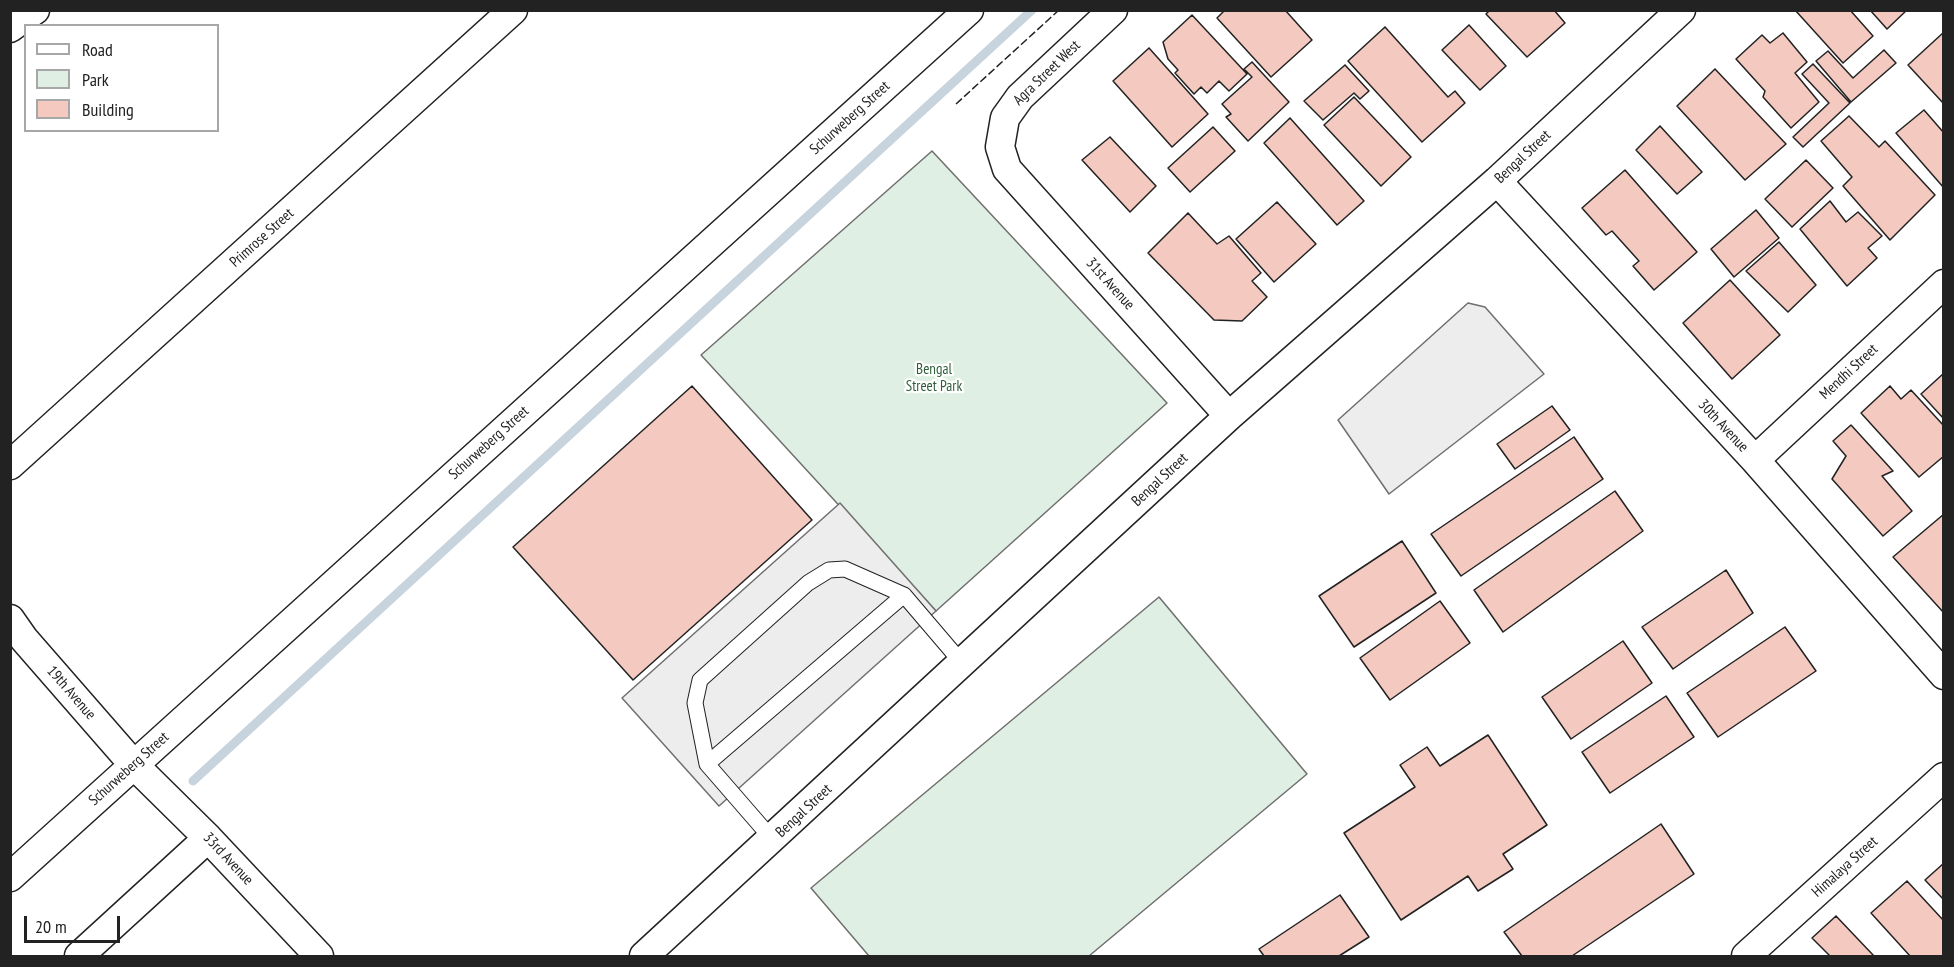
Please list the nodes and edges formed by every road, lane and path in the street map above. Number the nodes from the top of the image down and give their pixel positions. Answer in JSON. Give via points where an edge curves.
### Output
{"nodes":[{"id":1,"x":34,"y":10,"type":"edge"},
{"id":2,"x":513,"y":10,"type":"edge"},
{"id":3,"x":969,"y":10,"type":"edge"},
{"id":4,"x":1113,"y":10,"type":"edge"},
{"id":5,"x":1681,"y":10,"type":"edge"},
{"id":6,"x":10,"y":28,"type":"edge"},
{"id":7,"x":1000,"y":147,"type":"joint"},
{"id":8,"x":1497,"y":181,"type":"junction"},
{"id":9,"x":1944,"y":284,"type":"edge"},
{"id":10,"x":1229,"y":416,"type":"junction"},
{"id":11,"x":1755,"y":460,"type":"junction"},
{"id":12,"x":10,"y":465,"type":"edge"},
{"id":13,"x":904,"y":595,"type":"junction"},
{"id":14,"x":15,"y":636,"type":"edge"},
{"id":15,"x":962,"y":663,"type":"junction"},
{"id":16,"x":1944,"y":675,"type":"edge"},
{"id":17,"x":133,"y":764,"type":"junction"},
{"id":18,"x":707,"y":764,"type":"junction"},
{"id":19,"x":1944,"y":777,"type":"edge"},
{"id":20,"x":208,"y":838,"type":"junction"},
{"id":21,"x":773,"y":840,"type":"junction"},
{"id":22,"x":10,"y":877,"type":"edge"},
{"id":23,"x":79,"y":957,"type":"edge"},
{"id":24,"x":319,"y":957,"type":"edge"},
{"id":25,"x":644,"y":957,"type":"edge"},
{"id":26,"x":1746,"y":957,"type":"edge"}],
"edges":[{"from":1,"to":6,"type":"street"},
{"from":2,"to":12,"type":"street","name":"Primrose Street"},
{"from":3,"to":17,"type":"street","name":"Schurweberg Street"},
{"from":4,"to":7,"type":"street","name":"Agra Street West","via":[[1020,97],[1005,118]]},
{"from":5,"to":8,"type":"street","name":"Bengal Street"},
{"from":7,"to":10,"type":"street","name":"31st Avenue","via":[[1007,169]]},
{"from":8,"to":10,"type":"street","name":"Bengal Street"},
{"from":8,"to":11,"type":"street","name":"30th Avenue"},
{"from":9,"to":11,"type":"street","name":"Mendhi Street"},
{"from":10,"to":15,"type":"street","name":"Bengal Street"},
{"from":11,"to":16,"type":"street","name":"30th Avenue"},
{"from":13,"to":15,"type":"lane"},
{"from":13,"to":18,"type":"lane"},
{"from":13,"to":18,"type":"lane","via":[[844,568],[829,570],[808,583],[700,680],[695,703]]},
{"from":14,"to":17,"type":"street","name":"19th Avenue"},
{"from":15,"to":21,"type":"street","name":"Bengal Street"},
{"from":17,"to":20,"type":"street","name":"33rd Avenue"},
{"from":17,"to":22,"type":"street","name":"Schurweberg Street"},
{"from":18,"to":21,"type":"lane"},
{"from":19,"to":26,"type":"street","name":"Himalaya Street"},
{"from":20,"to":23,"type":"street"},
{"from":20,"to":24,"type":"street","name":"33rd Avenue"},
{"from":21,"to":25,"type":"street","name":"Bengal Street"}]}
